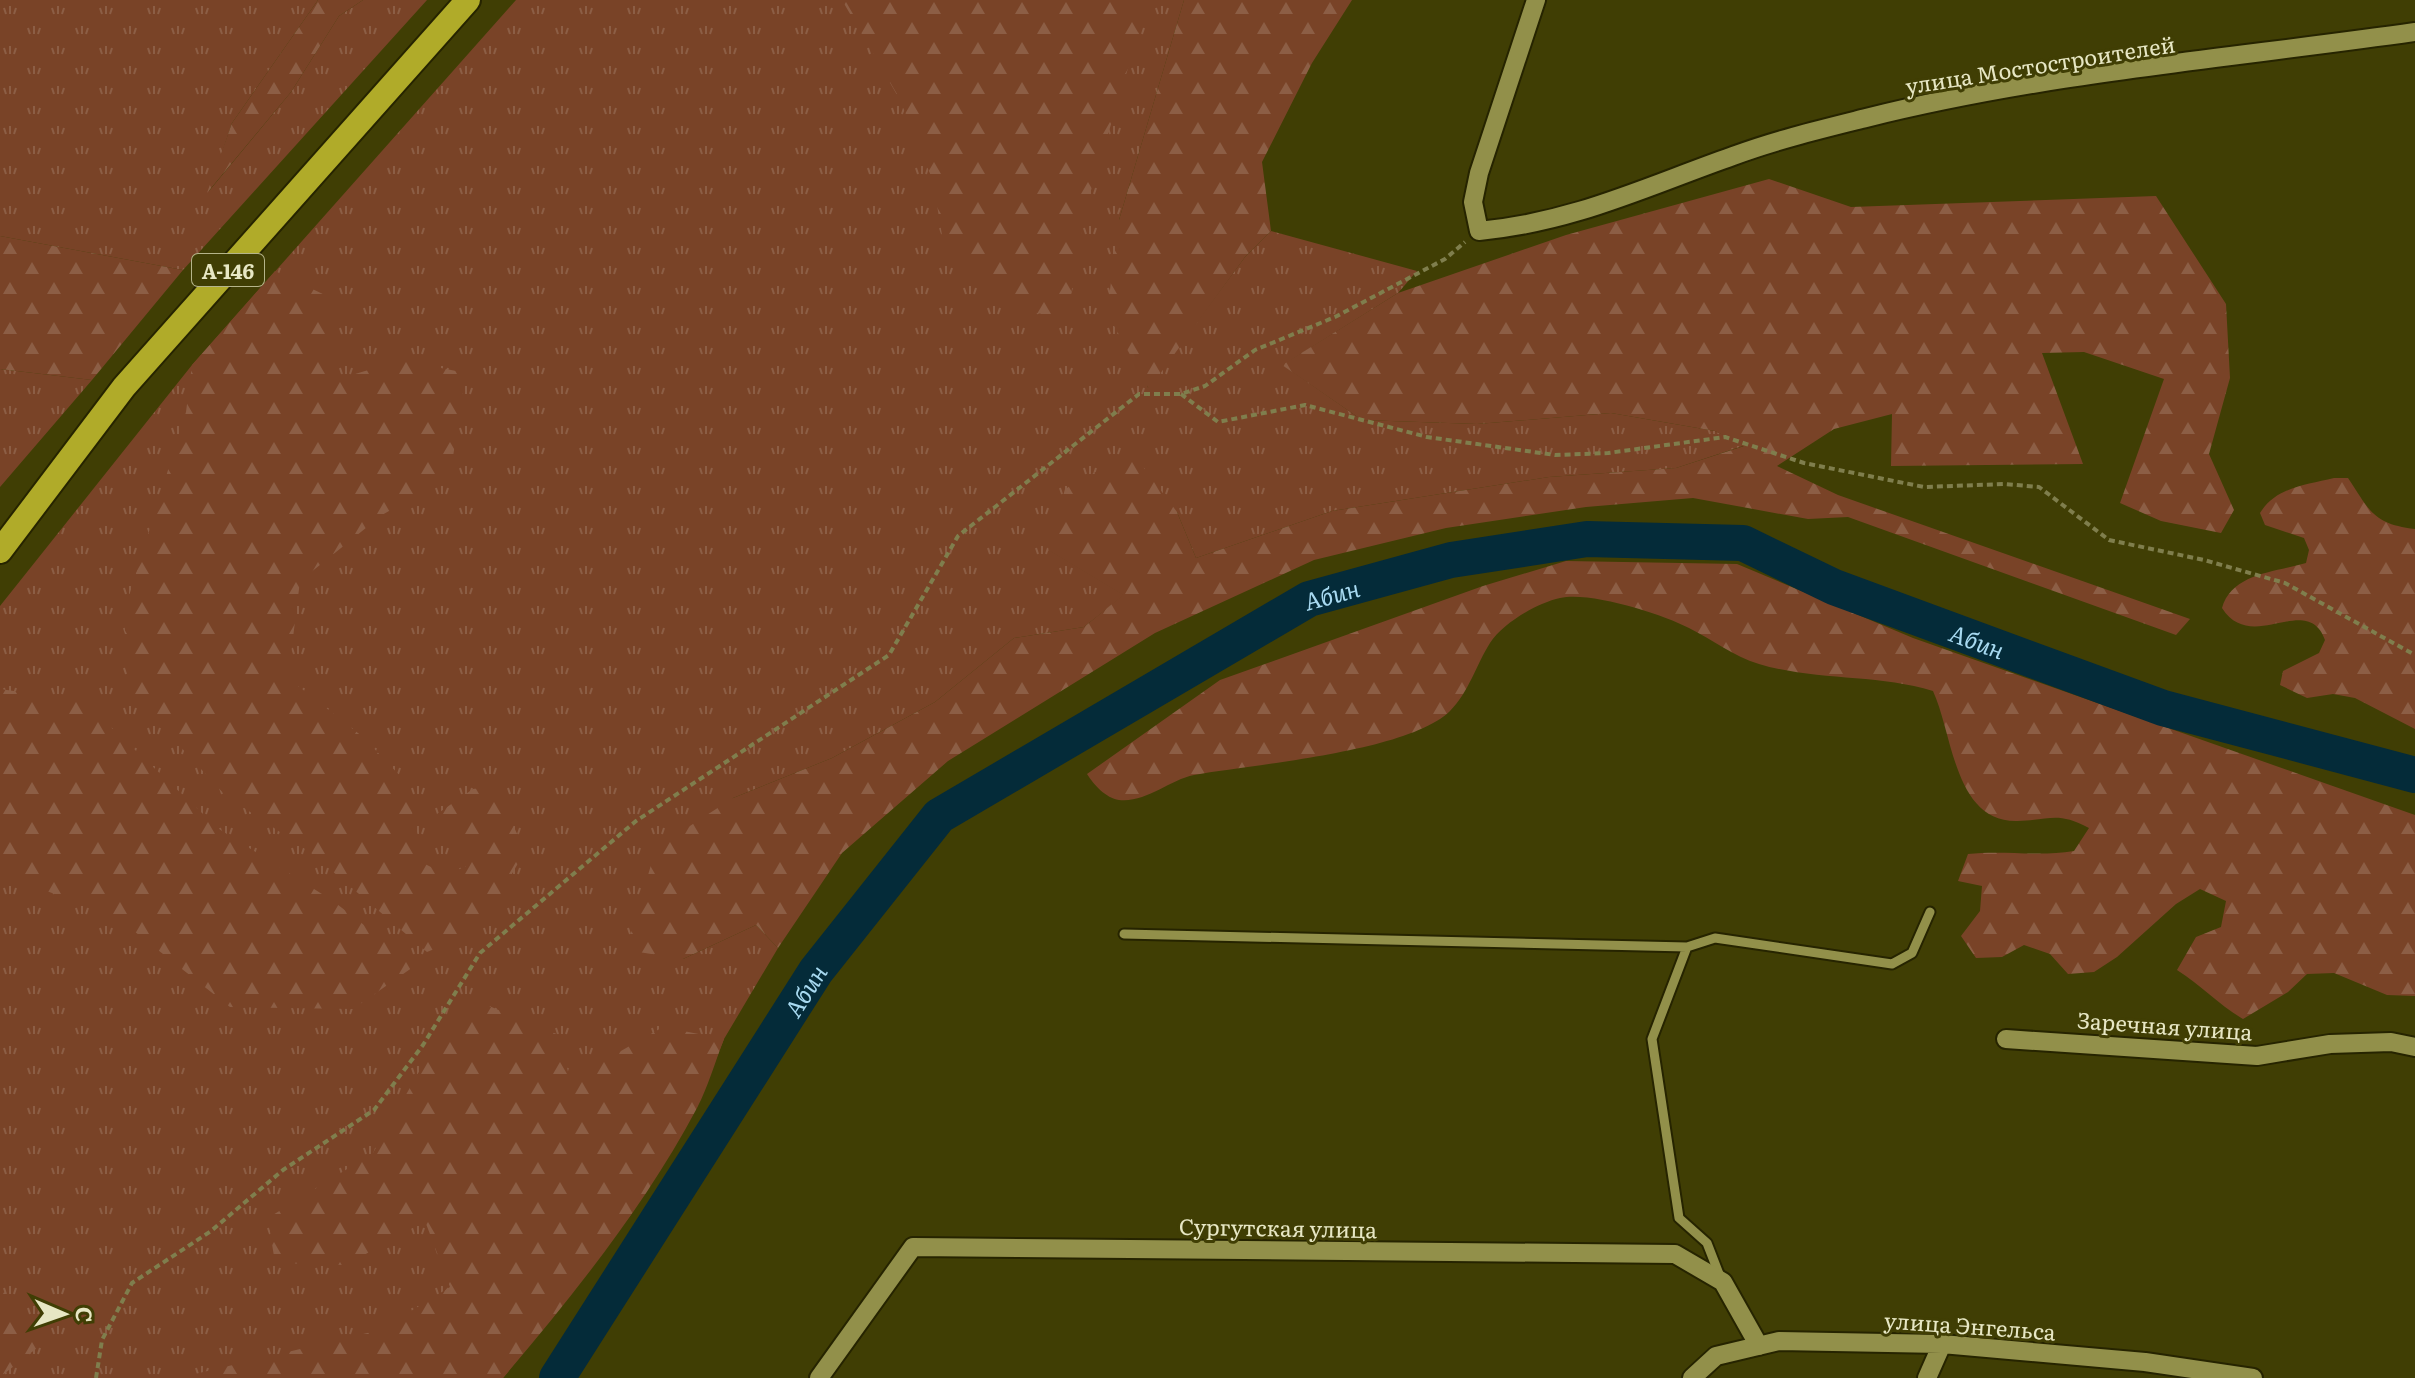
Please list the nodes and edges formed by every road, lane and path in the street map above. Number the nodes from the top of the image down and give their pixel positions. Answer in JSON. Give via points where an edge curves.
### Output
{"nodes":[{"id":1,"x":468,"y":0,"type":"edge"},
{"id":2,"x":1536,"y":0,"type":"edge"},
{"id":3,"x":2415,"y":32,"type":"edge"},
{"id":4,"x":1479,"y":231,"type":"junction"},
{"id":5,"x":1181,"y":394,"type":"junction"},
{"id":6,"x":0,"y":551,"type":"edge"},
{"id":7,"x":2415,"y":655,"type":"edge"},
{"id":8,"x":1930,"y":912,"type":"dead end"},
{"id":9,"x":1124,"y":934,"type":"dead end"},
{"id":10,"x":1687,"y":947,"type":"junction"},
{"id":11,"x":2006,"y":1039,"type":"dead end"},
{"id":12,"x":2415,"y":1047,"type":"edge"},
{"id":13,"x":1723,"y":1282,"type":"junction"},
{"id":14,"x":1942,"y":1344,"type":"junction"},
{"id":15,"x":1759,"y":1346,"type":"junction"},
{"id":16,"x":2145,"y":1370,"type":"edge"},
{"id":17,"x":96,"y":1378,"type":"edge"},
{"id":18,"x":819,"y":1378,"type":"edge"},
{"id":19,"x":1692,"y":1378,"type":"edge"},
{"id":20,"x":1927,"y":1378,"type":"edge"},
{"id":21,"x":2253,"y":1378,"type":"edge"}],
"edges":[{"from":1,"to":6,"type":"highway","number":"А-146","via":[[124,387]]},
{"from":2,"to":4,"type":"street","via":[[1479,173],[1473,202]]},
{"from":3,"to":4,"type":"street","name":"улица Мостостроителей","via":[[2001,90],[1867,117],[1735,155],[1607,205],[1521,227]]},
{"from":4,"to":5,"type":"path","via":[[1445,259],[1335,317],[1255,350],[1205,386]]},
{"from":5,"to":7,"type":"path","via":[[1218,422],[1305,405],[1427,437],[1555,455],[1725,437],[1804,463],[1924,487],[2039,487],[2109,540],[2285,583]]},
{"from":5,"to":17,"type":"path","via":[[1139,394],[958,536],[889,655],[636,821],[480,953],[423,1045],[374,1110],[283,1170],[211,1231],[132,1283],[102,1340]]},
{"from":8,"to":10,"type":"lane","via":[[1912,953],[1892,964],[1715,938]]},
{"from":9,"to":10,"type":"lane"},
{"from":10,"to":13,"type":"lane","via":[[1652,1039],[1679,1218],[1707,1243]]},
{"from":11,"to":12,"type":"street","name":"Заречная улица","via":[[2257,1056],[2330,1044],[2391,1042]]},
{"from":13,"to":15,"type":"street"},
{"from":13,"to":18,"type":"street","name":"Сургутская улица","via":[[1675,1254],[913,1247]]},
{"from":14,"to":15,"type":"street","name":"улица Энгельса","via":[[1779,1341]]},
{"from":14,"to":16,"type":"street","name":"улица Энгельса"},
{"from":14,"to":20,"type":"street"},
{"from":15,"to":19,"type":"street","name":"улица Энгельса","via":[[1716,1356]]},
{"from":16,"to":21,"type":"street","name":"улица Энгельса"}]}
